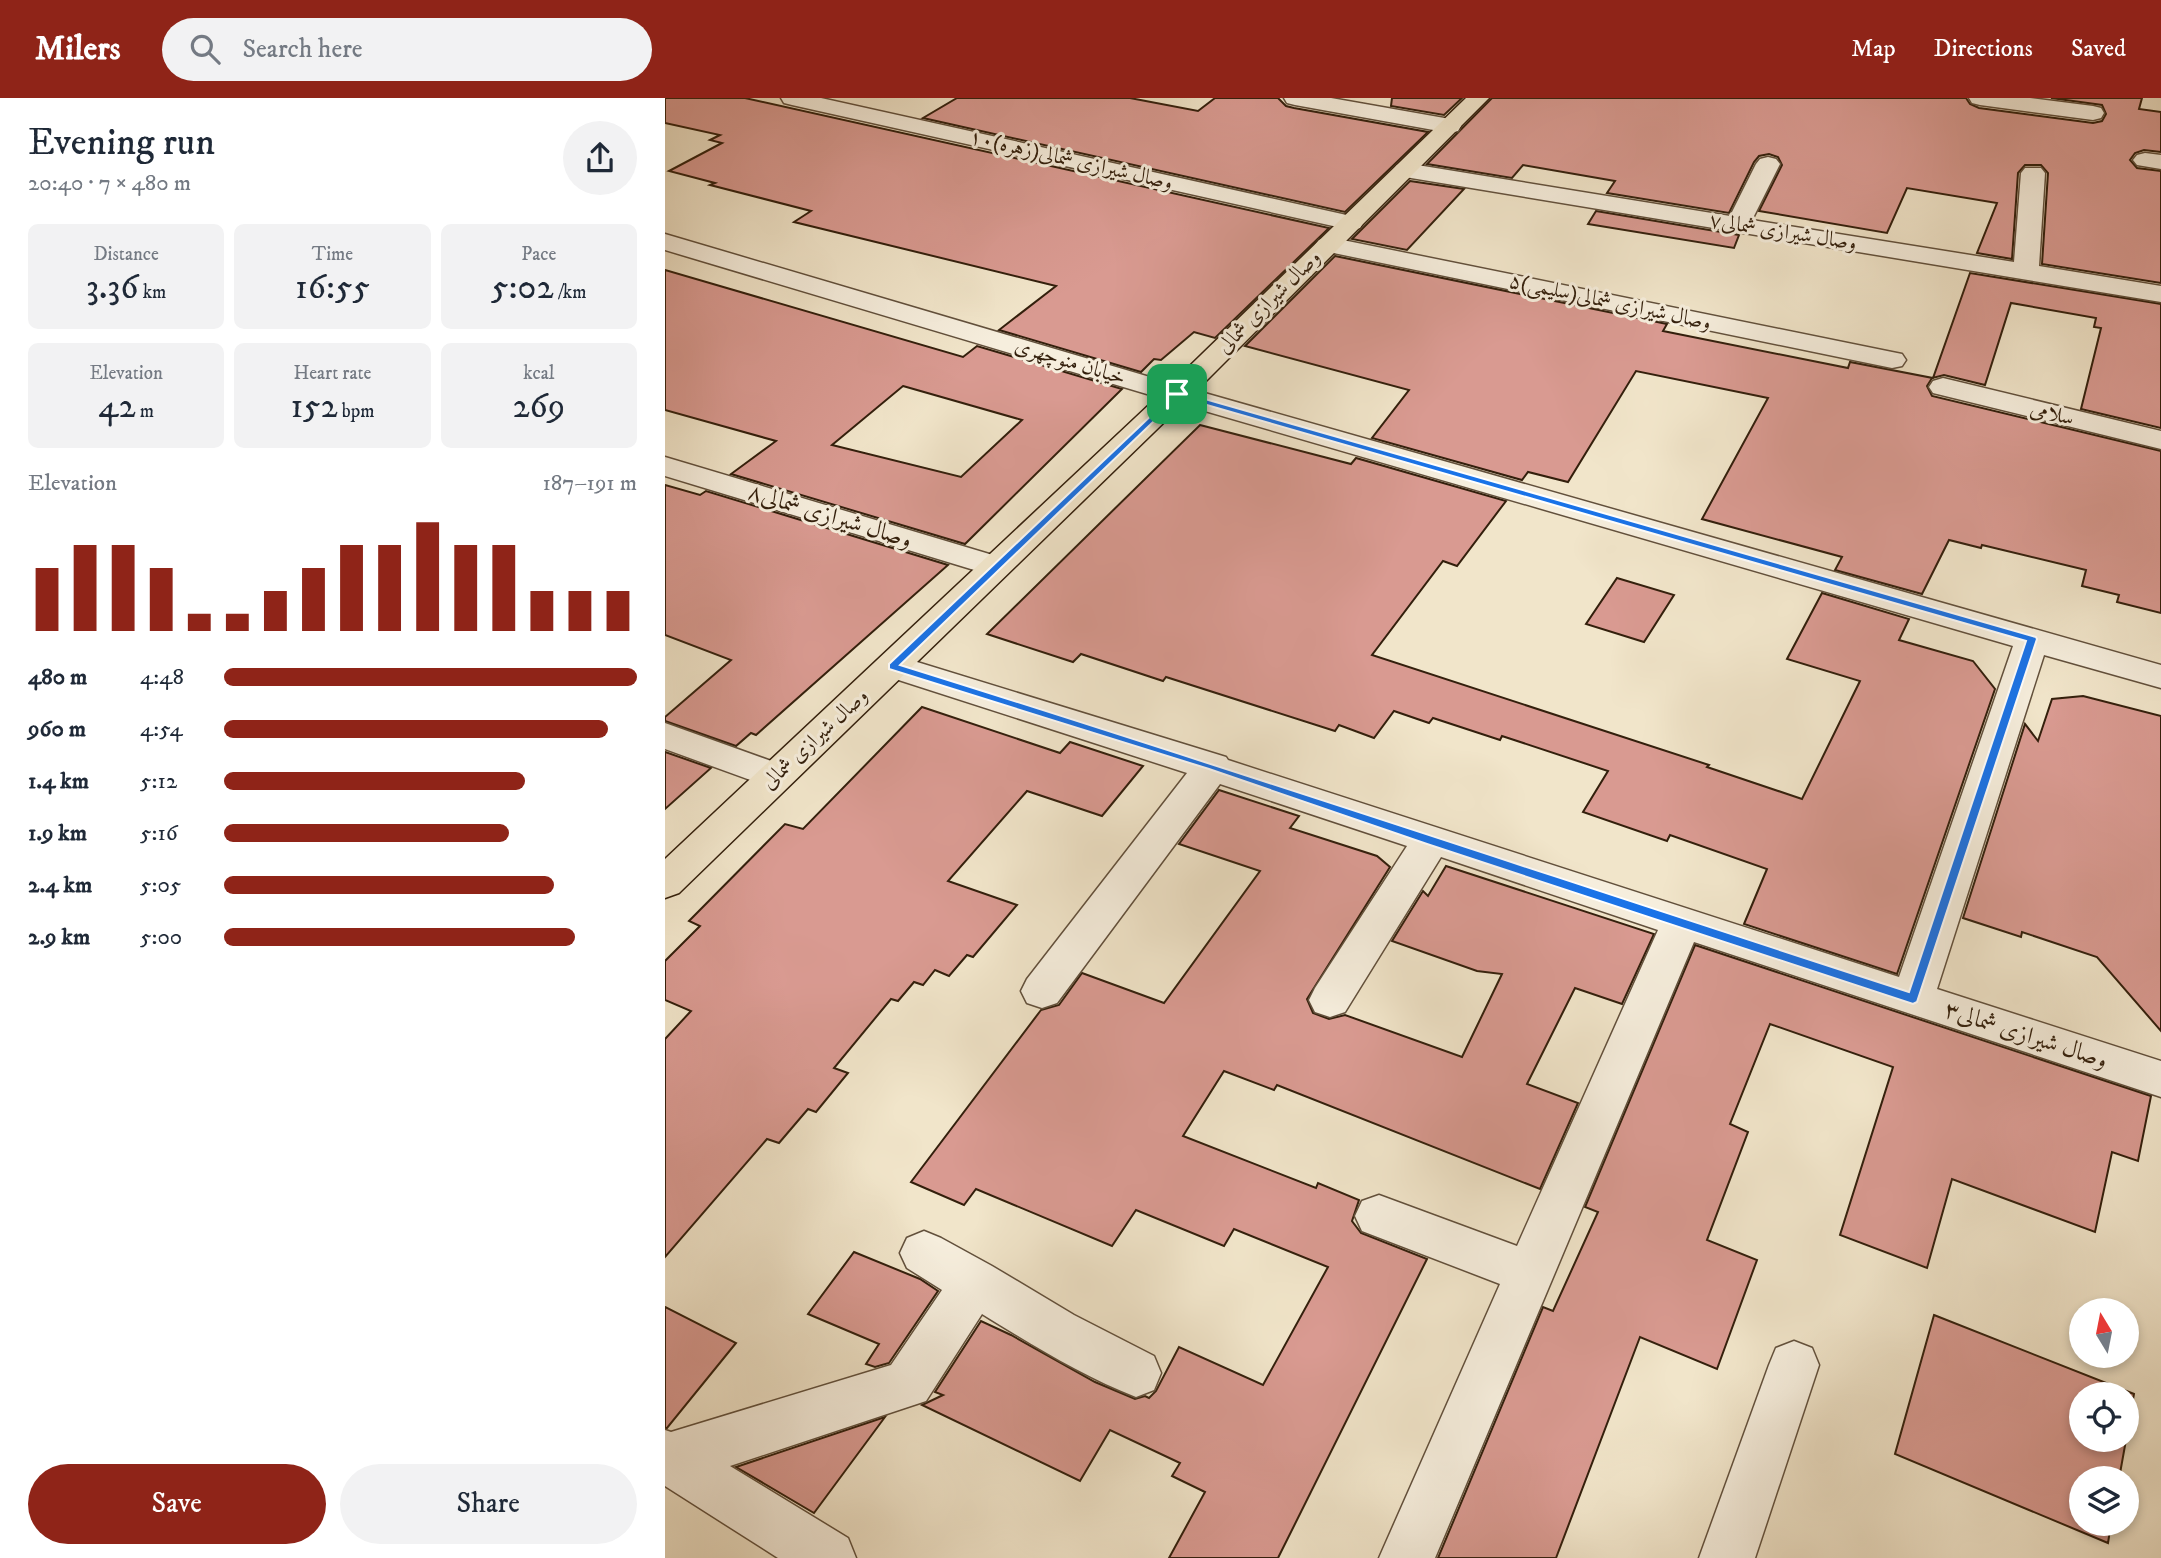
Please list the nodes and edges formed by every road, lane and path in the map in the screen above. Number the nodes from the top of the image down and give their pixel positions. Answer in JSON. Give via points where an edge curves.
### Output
{"nodes":[{"id":1,"x":792,"y":98,"type":"edge"},
{"id":2,"x":1295,"y":98,"type":"edge"},
{"id":3,"x":1478,"y":98,"type":"edge"},
{"id":4,"x":1984,"y":98,"type":"edge"},
{"id":5,"x":2093,"y":113,"type":"dead end"},
{"id":6,"x":1450,"y":126,"type":"junction"},
{"id":7,"x":1769,"y":164,"type":"dead end"},
{"id":8,"x":1405,"y":170,"type":"junction"},
{"id":9,"x":2033,"y":173,"type":"dead end"},
{"id":10,"x":1351,"y":223,"type":"junction"},
{"id":11,"x":1738,"y":225,"type":"junction"},
{"id":12,"x":665,"y":242,"type":"edge"},
{"id":13,"x":1328,"y":244,"type":"junction"},
{"id":14,"x":2026,"y":271,"type":"junction"},
{"id":15,"x":2161,"y":294,"type":"edge"},
{"id":16,"x":1892,"y":360,"type":"dead end"},
{"id":17,"x":1944,"y":387,"type":"dead end"},
{"id":18,"x":1177,"y":394,"type":"junction"},
{"id":19,"x":2161,"y":440,"type":"edge"},
{"id":20,"x":665,"y":466,"type":"edge"},
{"id":21,"x":995,"y":566,"type":"junction"},
{"id":22,"x":2032,"y":639,"type":"junction"},
{"id":23,"x":892,"y":666,"type":"junction"},
{"id":24,"x":2161,"y":677,"type":"edge"},
{"id":25,"x":665,"y":735,"type":"edge"},
{"id":26,"x":1213,"y":766,"type":"junction"},
{"id":27,"x":775,"y":776,"type":"junction"},
{"id":28,"x":1431,"y":841,"type":"junction"},
{"id":29,"x":665,"y":883,"type":"edge"},
{"id":30,"x":1681,"y":924,"type":"junction"},
{"id":31,"x":1041,"y":991,"type":"dead end"},
{"id":32,"x":1913,"y":999,"type":"junction"},
{"id":33,"x":1330,"y":1000,"type":"dead end"},
{"id":34,"x":2161,"y":1079,"type":"edge"},
{"id":35,"x":1379,"y":1216,"type":"dead end"},
{"id":36,"x":924,"y":1253,"type":"dead end"},
{"id":37,"x":1529,"y":1273,"type":"junction"},
{"id":38,"x":975,"y":1282,"type":"junction"},
{"id":39,"x":1794,"y":1365,"type":"dead end"},
{"id":40,"x":1136,"y":1373,"type":"dead end"},
{"id":41,"x":667,"y":1457,"type":"edge"},
{"id":42,"x":828,"y":1558,"type":"edge"},
{"id":43,"x":1407,"y":1558,"type":"edge"},
{"id":44,"x":1727,"y":1558,"type":"edge"}],
"edges":[{"from":1,"to":10,"type":"street","name":"۱۰وصال شیرازی شمالی(زهره)"},
{"from":2,"to":6,"type":"street"},
{"from":3,"to":6,"type":"main road","name":"وصال شیرازی شمالی"},
{"from":4,"to":5,"type":"street"},
{"from":6,"to":8,"type":"main road","name":"وصال شیرازی شمالی"},
{"from":7,"to":11,"type":"street"},
{"from":8,"to":10,"type":"main road","name":"وصال شیرازی شمالی"},
{"from":8,"to":11,"type":"street","name":"وصال شیرازی شمالی۷"},
{"from":9,"to":14,"type":"street"},
{"from":10,"to":13,"type":"main road","name":"وصال شیرازی شمالی"},
{"from":11,"to":14,"type":"street","name":"وصال شیرازی شمالی۷"},
{"from":12,"to":18,"type":"street","name":"خیابان منوچهری"},
{"from":13,"to":16,"type":"street","name":"۵وصال شیرازی شمالی(سلیمی)"},
{"from":13,"to":18,"type":"main road","name":"وصال شیرازی شمالی"},
{"from":14,"to":15,"type":"street","name":"وصال شیرازی شمالی۷"},
{"from":17,"to":19,"type":"street","name":"سلامی"},
{"from":18,"to":21,"type":"main road","name":"وصال شیرازی شمالی"},
{"from":18,"to":22,"type":"street","name":"خیابان منوچهری"},
{"from":20,"to":21,"type":"street","name":"وصال شیرازی شمالی۸"},
{"from":21,"to":23,"type":"main road","name":"وصال شیرازی شمالی"},
{"from":22,"to":24,"type":"street","name":"خیابان منوچهری"},
{"from":22,"to":32,"type":"street"},
{"from":23,"to":26,"type":"street","name":"وصال شیرازی شمالی۳"},
{"from":23,"to":27,"type":"main road","name":"وصال شیرازی شمالی"},
{"from":25,"to":27,"type":"street"},
{"from":26,"to":28,"type":"street","name":"وصال شیرازی شمالی۳"},
{"from":26,"to":31,"type":"street"},
{"from":27,"to":29,"type":"main road","name":"وصال شیرازی شمالی"},
{"from":28,"to":30,"type":"street","name":"وصال شیرازی شمالی۳"},
{"from":28,"to":33,"type":"street"},
{"from":30,"to":32,"type":"street","name":"وصال شیرازی شمالی۳"},
{"from":30,"to":37,"type":"street"},
{"from":32,"to":34,"type":"street","name":"وصال شیرازی شمالی۳"},
{"from":35,"to":37,"type":"street"},
{"from":36,"to":38,"type":"street"},
{"from":37,"to":43,"type":"street"},
{"from":38,"to":40,"type":"street","via":[[1056,1332]]},
{"from":38,"to":41,"type":"street","via":[[908,1384]]},
{"from":39,"to":44,"type":"street"},
{"from":41,"to":42,"type":"street"}]}
